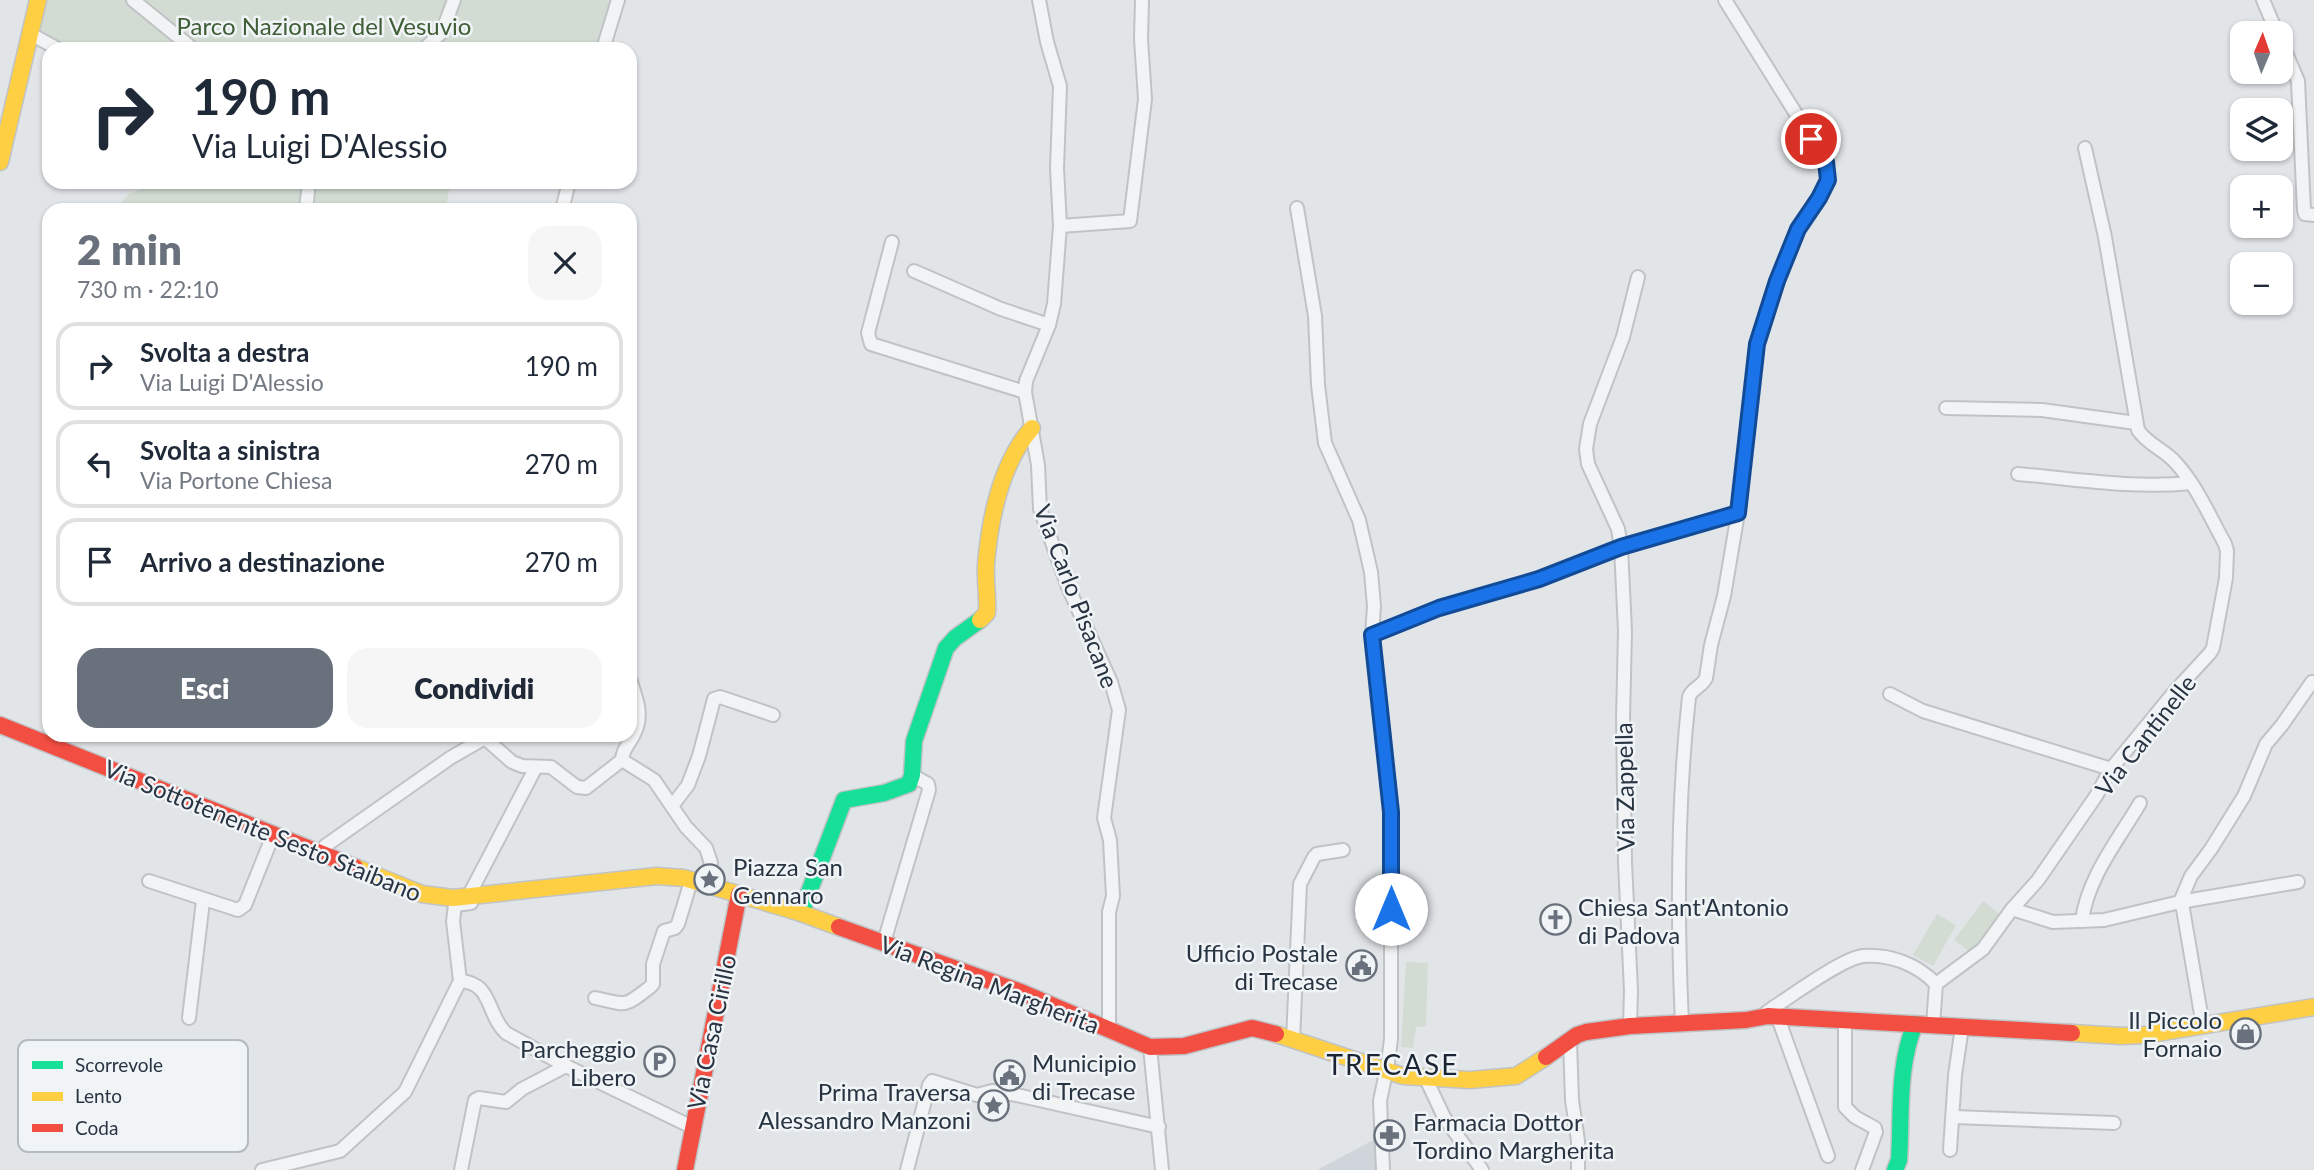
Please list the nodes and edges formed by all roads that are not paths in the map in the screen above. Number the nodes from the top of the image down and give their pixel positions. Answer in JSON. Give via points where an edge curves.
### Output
{"nodes":[{"id":1,"x":38,"y":0,"type":"edge"},
{"id":2,"x":133,"y":0,"type":"edge"},
{"id":3,"x":454,"y":0,"type":"edge"},
{"id":4,"x":618,"y":0,"type":"edge"},
{"id":5,"x":1039,"y":0,"type":"edge"},
{"id":6,"x":1142,"y":0,"type":"edge"},
{"id":7,"x":1725,"y":0,"type":"edge"},
{"id":8,"x":2263,"y":0,"type":"edge"},
{"id":9,"x":2272,"y":21,"type":"edge"},
{"id":10,"x":29,"y":33,"type":"junction"},
{"id":11,"x":45,"y":42,"type":"edge"},
{"id":12,"x":184,"y":42,"type":"edge"},
{"id":13,"x":431,"y":42,"type":"edge"},
{"id":14,"x":605,"y":42,"type":"edge"},
{"id":15,"x":2293,"y":69,"type":"edge"},
{"id":16,"x":2085,"y":148,"type":"dead end"},
{"id":17,"x":0,"y":162,"type":"edge"},
{"id":18,"x":1297,"y":208,"type":"dead end"},
{"id":19,"x":2314,"y":215,"type":"edge"},
{"id":20,"x":1060,"y":226,"type":"junction"},
{"id":21,"x":892,"y":242,"type":"dead end"},
{"id":22,"x":914,"y":271,"type":"dead end"},
{"id":23,"x":1638,"y":277,"type":"dead end"},
{"id":24,"x":1049,"y":325,"type":"junction"},
{"id":25,"x":1025,"y":392,"type":"junction"},
{"id":26,"x":1946,"y":408,"type":"dead end"},
{"id":27,"x":2136,"y":423,"type":"junction"},
{"id":28,"x":1032,"y":428,"type":"junction"},
{"id":29,"x":2018,"y":474,"type":"dead end"},
{"id":30,"x":2191,"y":483,"type":"junction"},
{"id":31,"x":1738,"y":513,"type":"junction"},
{"id":32,"x":1621,"y":547,"type":"junction"},
{"id":33,"x":1372,"y":635,"type":"junction"},
{"id":34,"x":2312,"y":681,"type":"edge"},
{"id":35,"x":1890,"y":694,"type":"dead end"},
{"id":36,"x":773,"y":715,"type":"dead end"},
{"id":37,"x":0,"y":725,"type":"edge"},
{"id":38,"x":42,"y":742,"type":"edge"},
{"id":39,"x":42,"y":742,"type":"edge"},
{"id":40,"x":474,"y":742,"type":"edge"},
{"id":41,"x":489,"y":742,"type":"edge"},
{"id":42,"x":630,"y":742,"type":"edge"},
{"id":43,"x":622,"y":760,"type":"junction"},
{"id":44,"x":536,"y":767,"type":"junction"},
{"id":45,"x":2111,"y":769,"type":"junction"},
{"id":46,"x":912,"y":775,"type":"junction"},
{"id":47,"x":2140,"y":803,"type":"dead end"},
{"id":48,"x":672,"y":806,"type":"junction"},
{"id":49,"x":273,"y":835,"type":"junction"},
{"id":50,"x":1343,"y":849,"type":"dead end"},
{"id":51,"x":319,"y":853,"type":"junction"},
{"id":52,"x":149,"y":881,"type":"dead end"},
{"id":53,"x":2298,"y":882,"type":"dead end"},
{"id":54,"x":698,"y":883,"type":"junction"},
{"id":55,"x":537,"y":889,"type":"junction"},
{"id":56,"x":738,"y":894,"type":"junction"},
{"id":57,"x":468,"y":897,"type":"junction"},
{"id":58,"x":203,"y":901,"type":"junction"},
{"id":59,"x":2180,"y":902,"type":"junction"},
{"id":60,"x":2012,"y":909,"type":"junction"},
{"id":61,"x":801,"y":913,"type":"junction"},
{"id":62,"x":2082,"y":920,"type":"junction"},
{"id":63,"x":884,"y":942,"type":"junction"},
{"id":64,"x":460,"y":981,"type":"junction"},
{"id":65,"x":1936,"y":984,"type":"junction"},
{"id":66,"x":595,"y":998,"type":"dead end"},
{"id":67,"x":2314,"y":1007,"type":"edge"},
{"id":68,"x":1773,"y":1017,"type":"junction"},
{"id":69,"x":188,"y":1018,"type":"dead end"},
{"id":70,"x":1845,"y":1020,"type":"junction"},
{"id":71,"x":1682,"y":1023,"type":"junction"},
{"id":72,"x":1915,"y":1024,"type":"junction"},
{"id":73,"x":1630,"y":1026,"type":"junction"},
{"id":74,"x":1933,"y":1026,"type":"junction"},
{"id":75,"x":2203,"y":1026,"type":"junction"},
{"id":76,"x":1962,"y":1027,"type":"junction"},
{"id":77,"x":1109,"y":1031,"type":"junction"},
{"id":78,"x":1293,"y":1040,"type":"junction"},
{"id":79,"x":1570,"y":1041,"type":"junction"},
{"id":80,"x":1150,"y":1047,"type":"junction"},
{"id":81,"x":566,"y":1066,"type":"junction"},
{"id":82,"x":1387,"y":1072,"type":"junction"},
{"id":83,"x":1426,"y":1079,"type":"junction"},
{"id":84,"x":1954,"y":1117,"type":"junction"},
{"id":85,"x":2114,"y":1123,"type":"dead end"},
{"id":86,"x":692,"y":1127,"type":"junction"},
{"id":87,"x":1159,"y":1128,"type":"junction"},
{"id":88,"x":1950,"y":1150,"type":"dead end"},
{"id":89,"x":1828,"y":1156,"type":"dead end"},
{"id":90,"x":262,"y":1170,"type":"edge"},
{"id":91,"x":461,"y":1170,"type":"edge"},
{"id":92,"x":685,"y":1170,"type":"edge"},
{"id":93,"x":907,"y":1170,"type":"edge"},
{"id":94,"x":1162,"y":1170,"type":"edge"},
{"id":95,"x":1383,"y":1170,"type":"edge"},
{"id":96,"x":1482,"y":1170,"type":"edge"},
{"id":97,"x":1578,"y":1170,"type":"edge"},
{"id":98,"x":1862,"y":1170,"type":"edge"},
{"id":99,"x":1895,"y":1170,"type":"edge"}],
"edges":[{"from":1,"to":10,"type":"street"},
{"from":2,"to":12,"type":"street"},
{"from":3,"to":13,"type":"street","via":[[442,32]]},
{"from":4,"to":14,"type":"street"},
{"from":5,"to":20,"type":"street","name":"Via Carlo Pisacane","via":[[1060,86]]},
{"from":6,"to":20,"type":"street","via":[[1145,99],[1130,221]]},
{"from":7,"to":31,"type":"street","via":[[1826,162],[1828,180],[1798,229],[1757,344]]},
{"from":8,"to":9,"type":"street"},
{"from":10,"to":11,"type":"street"},
{"from":10,"to":17,"type":"street"},
{"from":15,"to":19,"type":"street","via":[[2298,81],[2304,210]]},
{"from":16,"to":27,"type":"street","via":[[2119,310]]},
{"from":18,"to":33,"type":"street","via":[[1315,316],[1325,443],[1359,520],[1371,572]]},
{"from":20,"to":24,"type":"street","name":"Via Carlo Pisacane"},
{"from":21,"to":25,"type":"street","via":[[869,333],[871,344]]},
{"from":22,"to":24,"type":"street"},
{"from":23,"to":32,"type":"street","name":"Via Zappella","via":[[1586,449]]},
{"from":24,"to":25,"type":"street","name":"Via Carlo Pisacane"},
{"from":25,"to":28,"type":"street","name":"Via Carlo Pisacane"},
{"from":26,"to":27,"type":"street","via":[[2042,410]]},
{"from":27,"to":30,"type":"street","name":"Via Cantinelle","via":[[2144,438],[2166,452]]},
{"from":28,"to":46,"type":"street","via":[[1018,444],[999,495],[986,564],[987,613],[951,639],[946,648],[914,741]]},
{"from":28,"to":77,"type":"street","name":"Via Carlo Pisacane","via":[[1040,509],[1119,710],[1104,818],[1113,896],[1109,912]]},
{"from":29,"to":30,"type":"street","via":[[2116,484]]},
{"from":30,"to":45,"type":"street","name":"Via Cantinelle","via":[[2227,551],[2213,648]]},
{"from":31,"to":32,"type":"street"},
{"from":31,"to":71,"type":"street","via":[[1706,678],[1689,697],[1680,835]]},
{"from":32,"to":33,"type":"street"},
{"from":32,"to":73,"type":"street","name":"Via Zappella"},
{"from":33,"to":82,"type":"street","via":[[1391,812]]},
{"from":34,"to":59,"type":"street","via":[[2266,744],[2244,796],[2191,876]]},
{"from":35,"to":45,"type":"street","via":[[1923,711]]},
{"from":36,"to":48,"type":"street","via":[[720,697],[714,699],[688,785]]},
{"from":37,"to":39,"type":"street","name":"Via Sottotenente Sesto Staibano"},
{"from":38,"to":49,"type":"street","name":"Via Sottotenente Sesto Staibano"},
{"from":40,"to":51,"type":"street"},
{"from":41,"to":44,"type":"street","via":[[506,759]]},
{"from":42,"to":43,"type":"street"},
{"from":43,"to":44,"type":"street","via":[[586,788],[577,788],[551,767]]},
{"from":43,"to":48,"type":"street","via":[[654,780]]},
{"from":44,"to":57,"type":"street"},
{"from":45,"to":60,"type":"street","name":"Via Cantinelle","via":[[2038,880]]},
{"from":46,"to":61,"type":"street","via":[[907,786],[845,800]]},
{"from":46,"to":63,"type":"street","via":[[928,784],[929,790]]},
{"from":47,"to":62,"type":"street","via":[[2104,863],[2084,904]]},
{"from":48,"to":54,"type":"street","via":[[706,848],[711,863]]},
{"from":49,"to":51,"type":"street","name":"Via Sottotenente Sesto Staibano"},
{"from":49,"to":58,"type":"street","via":[[245,905],[238,910]]},
{"from":50,"to":78,"type":"street","via":[[1317,854],[1300,884]]},
{"from":51,"to":57,"type":"street","name":"Via Sottotenente Sesto Staibano","via":[[422,894]]},
{"from":52,"to":58,"type":"street"},
{"from":53,"to":59,"type":"street"},
{"from":54,"to":55,"type":"street","name":"Via Sottotenente Sesto Staibano","via":[[668,876]]},
{"from":54,"to":56,"type":"street","name":"Via Sottotenente Sesto Staibano"},
{"from":54,"to":66,"type":"street","via":[[678,924],[664,931],[653,964],[653,984],[630,1003]]},
{"from":55,"to":57,"type":"street","name":"Via Sottotenente Sesto Staibano"},
{"from":55,"to":64,"type":"street","via":[[531,896],[455,905]]},
{"from":56,"to":61,"type":"street","name":"Via Regina Margherita"},
{"from":56,"to":86,"type":"street","name":"Via Casa Cirillo"},
{"from":58,"to":69,"type":"street"},
{"from":59,"to":62,"type":"street","via":[[2104,920]]},
{"from":59,"to":75,"type":"street"},
{"from":60,"to":62,"type":"street","via":[[2053,922]]},
{"from":60,"to":65,"type":"street","name":"Via Cantinelle","via":[[1983,949]]},
{"from":61,"to":63,"type":"street","name":"Via Regina Margherita"},
{"from":63,"to":77,"type":"street","name":"Via Regina Margherita","via":[[1020,992]]},
{"from":64,"to":81,"type":"street","via":[[480,987],[506,1033]]},
{"from":64,"to":90,"type":"street","via":[[405,1092],[340,1152]]},
{"from":65,"to":68,"type":"street","via":[[1910,964],[1861,956],[1767,1012]]},
{"from":65,"to":74,"type":"street"},
{"from":67,"to":75,"type":"street","name":"Via Regina Margherita"},
{"from":68,"to":70,"type":"street","name":"Via Regina Margherita"},
{"from":68,"to":71,"type":"street","name":"Via Regina Margherita"},
{"from":68,"to":89,"type":"street"},
{"from":70,"to":72,"type":"street","name":"Via Regina Margherita"},
{"from":70,"to":98,"type":"street","via":[[1846,1107],[1876,1132]]},
{"from":71,"to":73,"type":"street","name":"Via Regina Margherita"},
{"from":72,"to":74,"type":"street","name":"Via Regina Margherita"},
{"from":72,"to":99,"type":"street","via":[[1909,1035]]},
{"from":73,"to":79,"type":"street","name":"Via Regina Margherita","via":[[1586,1032]]},
{"from":74,"to":76,"type":"street","name":"Via Regina Margherita"},
{"from":75,"to":76,"type":"street","name":"Via Regina Margherita","via":[[2121,1036]]},
{"from":76,"to":84,"type":"street"},
{"from":77,"to":80,"type":"street","name":"Via Regina Margherita"},
{"from":78,"to":80,"type":"street","name":"Via Regina Margherita","via":[[1252,1028],[1184,1046]]},
{"from":78,"to":82,"type":"street","name":"Via Regina Margherita"},
{"from":79,"to":83,"type":"street","name":"Via Regina Margherita","via":[[1516,1076]]},
{"from":79,"to":97,"type":"street"},
{"from":80,"to":87,"type":"street"},
{"from":81,"to":86,"type":"street"},
{"from":81,"to":91,"type":"street","via":[[506,1102],[475,1100]]},
{"from":82,"to":83,"type":"street","name":"Via Regina Margherita"},
{"from":82,"to":95,"type":"street","via":[[1380,1101]]},
{"from":83,"to":96,"type":"street","via":[[1444,1117]]},
{"from":84,"to":85,"type":"street"},
{"from":84,"to":88,"type":"street"},
{"from":86,"to":92,"type":"street","name":"Via Casa Cirillo"},
{"from":87,"to":93,"type":"street","via":[[1017,1095],[992,1091],[977,1095],[932,1081]]},
{"from":87,"to":94,"type":"street"}]}
